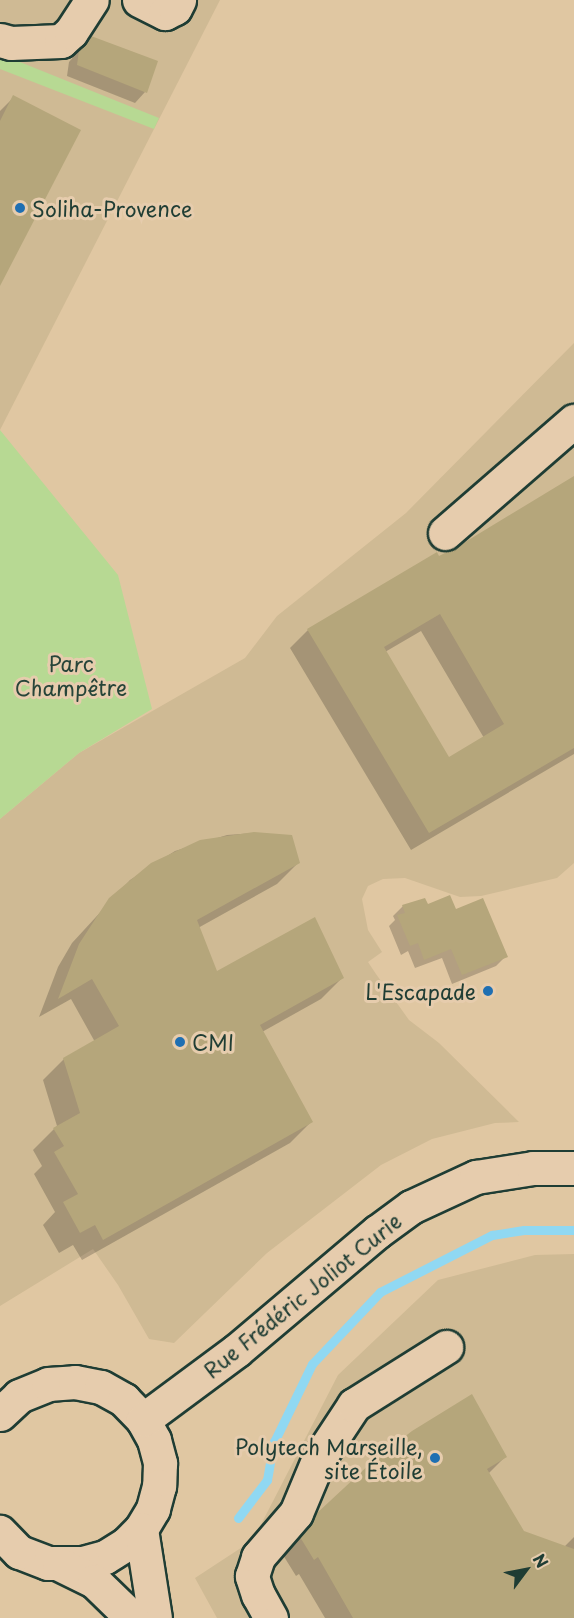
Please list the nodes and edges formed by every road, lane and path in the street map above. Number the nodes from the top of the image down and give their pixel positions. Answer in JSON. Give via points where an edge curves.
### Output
{"nodes":[{"id":1,"x":92,"y":0,"type":"edge"},
{"id":2,"x":139,"y":0,"type":"edge"},
{"id":3,"x":179,"y":0,"type":"edge"},
{"id":4,"x":0,"y":40,"type":"edge"},
{"id":5,"x":574,"y":421,"type":"edge"},
{"id":6,"x":445,"y":533,"type":"dead end"},
{"id":7,"x":574,"y":1168,"type":"edge"},
{"id":8,"x":446,"y":1347,"type":"dead end"},
{"id":9,"x":0,"y":1414,"type":"edge"},
{"id":10,"x":143,"y":1419,"type":"junction"},
{"id":11,"x":141,"y":1529,"type":"junction"},
{"id":12,"x":6,"y":1545,"type":"edge"},
{"id":13,"x":59,"y":1564,"type":"junction"},
{"id":14,"x":132,"y":1618,"type":"edge"},
{"id":15,"x":155,"y":1618,"type":"edge"},
{"id":16,"x":271,"y":1618,"type":"edge"}],
"edges":[{"from":1,"to":4,"type":"street","via":[[61,41]]},
{"from":2,"to":3,"type":"street","via":[[165,13],[176,8]]},
{"from":5,"to":6,"type":"street"},
{"from":7,"to":10,"type":"street","name":"Rue Frédéric Joliot Curie","via":[[533,1168],[476,1177],[411,1208],[236,1351]]},
{"from":8,"to":16,"type":"street","via":[[354,1405],[319,1458],[296,1513],[258,1557],[255,1566],[252,1576]]},
{"from":9,"to":10,"type":"street","via":[[19,1396],[48,1384],[75,1382],[101,1387],[124,1400]]},
{"from":10,"to":11,"type":"street","via":[[160,1463],[153,1509]]},
{"from":11,"to":13,"type":"street","via":[[105,1557]]},
{"from":11,"to":15,"type":"street"},
{"from":12,"to":13,"type":"street","via":[[37,1560]]},
{"from":13,"to":14,"type":"street","via":[[94,1581]]}]}
